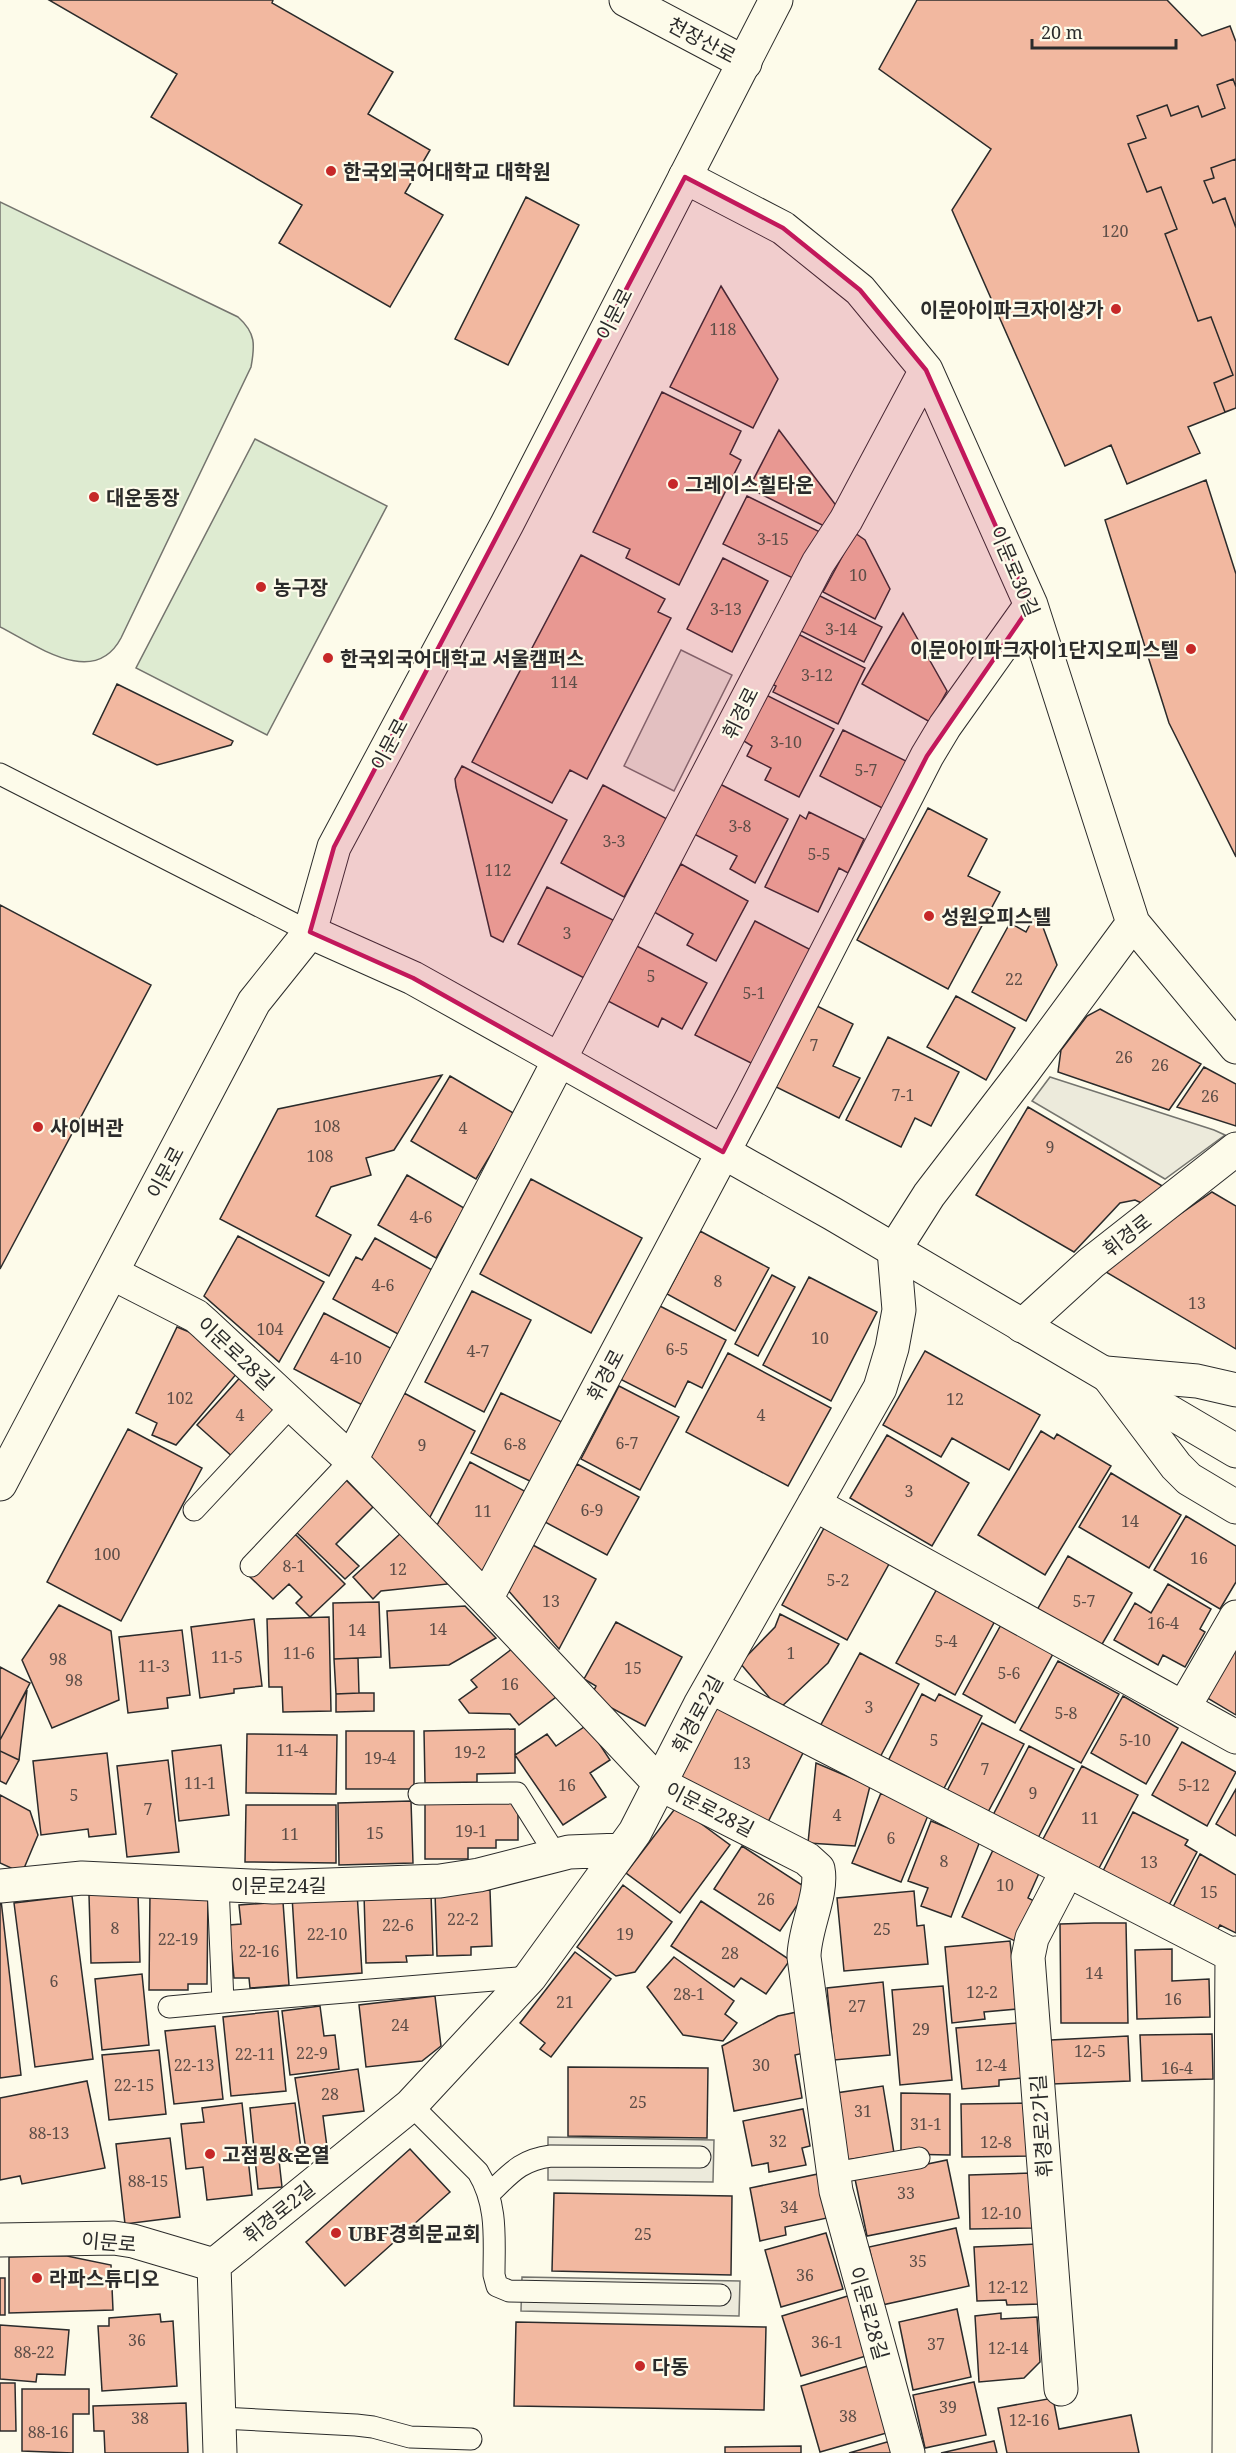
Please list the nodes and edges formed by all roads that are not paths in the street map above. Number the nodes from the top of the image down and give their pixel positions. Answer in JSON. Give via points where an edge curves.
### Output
{"nodes":[{"id":1,"x":626,"y":0,"type":"edge"},
{"id":2,"x":776,"y":0,"type":"edge"},
{"id":3,"x":745,"y":63,"type":"junction"},
{"id":4,"x":685,"y":177,"type":"junction"},
{"id":5,"x":926,"y":370,"type":"junction"},
{"id":6,"x":1031,"y":605,"type":"junction"},
{"id":7,"x":0,"y":774,"type":"edge"},
{"id":8,"x":1133,"y":923,"type":"junction"},
{"id":9,"x":310,"y":932,"type":"junction"},
{"id":10,"x":1236,"y":1047,"type":"edge"},
{"id":11,"x":560,"y":1060,"type":"junction"},
{"id":12,"x":1236,"y":1149,"type":"edge"},
{"id":13,"x":723,"y":1152,"type":"junction"},
{"id":14,"x":894,"y":1250,"type":"junction"},
{"id":15,"x":112,"y":1273,"type":"junction"},
{"id":16,"x":1022,"y":1326,"type":"junction"},
{"id":17,"x":1106,"y":1373,"type":"junction"},
{"id":18,"x":1236,"y":1390,"type":"edge"},
{"id":19,"x":292,"y":1405,"type":"junction"},
{"id":20,"x":1236,"y":1451,"type":"edge"},
{"id":21,"x":351,"y":1460,"type":"junction"},
{"id":22,"x":0,"y":1484,"type":"edge"},
{"id":23,"x":814,"y":1504,"type":"junction"},
{"id":24,"x":1236,"y":1508,"type":"edge"},
{"id":25,"x":194,"y":1510,"type":"dead end"},
{"id":26,"x":251,"y":1566,"type":"dead end"},
{"id":27,"x":486,"y":1599,"type":"junction"},
{"id":28,"x":1236,"y":1617,"type":"edge"},
{"id":29,"x":711,"y":1688,"type":"junction"},
{"id":30,"x":1184,"y":1707,"type":"junction"},
{"id":31,"x":1236,"y":1737,"type":"edge"},
{"id":32,"x":660,"y":1785,"type":"junction"},
{"id":33,"x":419,"y":1794,"type":"dead end"},
{"id":34,"x":621,"y":1850,"type":"junction"},
{"id":35,"x":556,"y":1855,"type":"junction"},
{"id":36,"x":1067,"y":1871,"type":"junction"},
{"id":37,"x":218,"y":1885,"type":"junction"},
{"id":38,"x":0,"y":1886,"type":"edge"},
{"id":39,"x":1234,"y":1954,"type":"edge"},
{"id":40,"x":530,"y":1977,"type":"junction"},
{"id":41,"x":223,"y":2002,"type":"junction"},
{"id":42,"x":169,"y":2007,"type":"dead end"},
{"id":43,"x":411,"y":2105,"type":"junction"},
{"id":44,"x":700,"y":2157,"type":"dead end"},
{"id":45,"x":919,"y":2158,"type":"dead end"},
{"id":46,"x":834,"y":2173,"type":"junction"},
{"id":47,"x":489,"y":2194,"type":"junction"},
{"id":48,"x":0,"y":2241,"type":"edge"},
{"id":49,"x":214,"y":2265,"type":"junction"},
{"id":50,"x":720,"y":2295,"type":"dead end"},
{"id":51,"x":1061,"y":2389,"type":"dead end"},
{"id":52,"x":221,"y":2418,"type":"junction"},
{"id":53,"x":471,"y":2439,"type":"dead end"},
{"id":54,"x":220,"y":2453,"type":"edge"},
{"id":55,"x":908,"y":2453,"type":"edge"},
{"id":56,"x":1229,"y":2453,"type":"edge"}],
"edges":[{"from":1,"to":3,"type":"street","name":"천장산로"},
{"from":2,"to":3,"type":"street","name":"이문로"},
{"from":3,"to":4,"type":"street","name":"이문로"},
{"from":4,"to":5,"type":"street","name":"이문로30길","via":[[783,228],[861,290]]},
{"from":4,"to":9,"type":"street","name":"이문로","via":[[507,524],[334,848]]},
{"from":5,"to":6,"type":"street","name":"이문로30길"},
{"from":5,"to":11,"type":"street","name":"휘경로","via":[[846,520],[818,563]]},
{"from":6,"to":8,"type":"street","name":"이문로30길"},
{"from":6,"to":13,"type":"street","name":"휘경로","via":[[927,756]]},
{"from":7,"to":9,"type":"lane"},
{"from":8,"to":10,"type":"street","name":"이문로30길"},
{"from":8,"to":14,"type":"street","via":[[929,1195]]},
{"from":9,"to":11,"type":"street","via":[[413,978]]},
{"from":9,"to":15,"type":"street","name":"이문로","via":[[254,1002]]},
{"from":11,"to":13,"type":"street"},
{"from":11,"to":21,"type":"street","name":"휘경로"},
{"from":12,"to":16,"type":"street","name":"휘경로","via":[[1091,1263]]},
{"from":13,"to":14,"type":"street"},
{"from":13,"to":27,"type":"street","name":"휘경로"},
{"from":14,"to":16,"type":"street"},
{"from":14,"to":23,"type":"street","name":"휘경로2길","via":[[899,1310],[887,1370]]},
{"from":15,"to":19,"type":"street","name":"이문로28길","via":[[196,1316]]},
{"from":15,"to":22,"type":"street","name":"이문로"},
{"from":16,"to":17,"type":"street"},
{"from":17,"to":18,"type":"street","via":[[1197,1381]]},
{"from":17,"to":20,"type":"street"},
{"from":17,"to":24,"type":"street","via":[[1176,1466],[1189,1479]]},
{"from":19,"to":21,"type":"street","name":"이문로28길"},
{"from":19,"to":25,"type":"lane","name":"이문로28길"},
{"from":21,"to":26,"type":"lane"},
{"from":21,"to":27,"type":"street","name":"이문로28길"},
{"from":23,"to":29,"type":"street","name":"휘경로2길"},
{"from":23,"to":30,"type":"street"},
{"from":27,"to":32,"type":"street","name":"이문로28길"},
{"from":28,"to":30,"type":"street"},
{"from":29,"to":32,"type":"street","name":"휘경로2길"},
{"from":29,"to":36,"type":"street"},
{"from":30,"to":31,"type":"street"},
{"from":32,"to":34,"type":"street","name":"휘경로2길"},
{"from":32,"to":46,"type":"street","name":"이문로28길","via":[[807,1859],[818,1869],[819,1882],[804,1957]]},
{"from":33,"to":35,"type":"lane","via":[[517,1793]]},
{"from":34,"to":35,"type":"street","name":"이문로24길"},
{"from":34,"to":40,"type":"street","name":"휘경로2길"},
{"from":35,"to":37,"type":"street","name":"이문로24길","via":[[440,1881]]},
{"from":36,"to":39,"type":"street"},
{"from":36,"to":51,"type":"street","name":"휘경로2가길","via":[[1032,1938],[1028,1957]]},
{"from":37,"to":38,"type":"street","name":"이문로24길","via":[[82,1878]]},
{"from":37,"to":41,"type":"lane"},
{"from":39,"to":56,"type":"street"},
{"from":40,"to":41,"type":"lane"},
{"from":40,"to":43,"type":"street","name":"휘경로2길"},
{"from":41,"to":42,"type":"lane"},
{"from":43,"to":47,"type":"lane","via":[[478,2172]]},
{"from":43,"to":49,"type":"street","name":"휘경로2길"},
{"from":44,"to":47,"type":"lane","via":[[533,2158],[520,2164]]},
{"from":45,"to":46,"type":"lane"},
{"from":46,"to":55,"type":"street","name":"이문로28길"},
{"from":47,"to":50,"type":"lane","via":[[497,2286],[509,2291]]},
{"from":48,"to":49,"type":"street","name":"이문로","via":[[114,2238]]},
{"from":49,"to":52,"type":"street"},
{"from":52,"to":53,"type":"lane","via":[[356,2425],[410,2437]]},
{"from":52,"to":54,"type":"street"}]}
